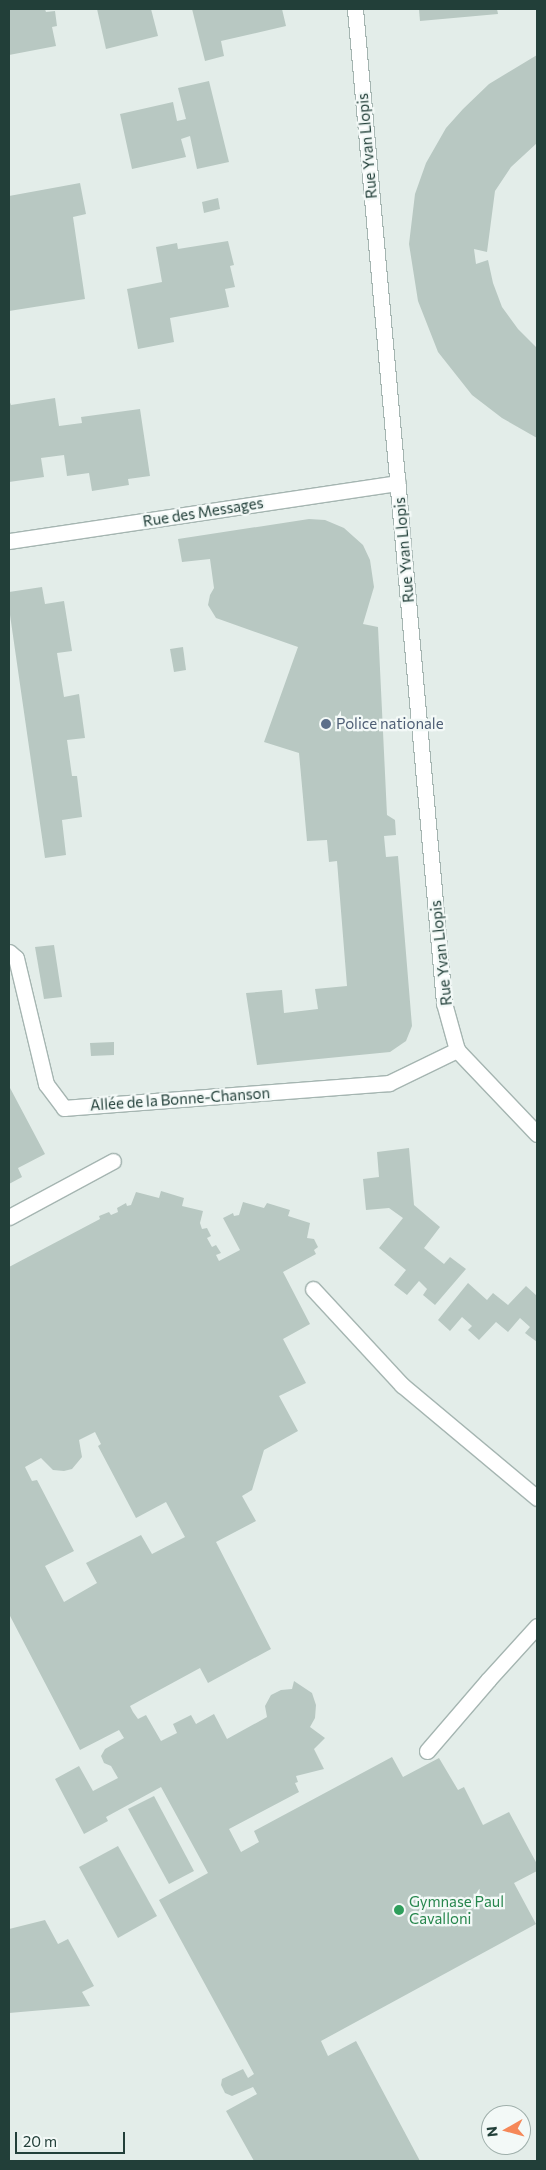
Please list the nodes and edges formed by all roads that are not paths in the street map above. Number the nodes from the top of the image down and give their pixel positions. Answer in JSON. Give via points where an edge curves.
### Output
{"nodes":[{"id":1,"x":355,"y":9,"type":"edge"},
{"id":2,"x":398,"y":483,"type":"junction"},
{"id":3,"x":9,"y":541,"type":"edge"},
{"id":4,"x":9,"y":952,"type":"edge"},
{"id":5,"x":457,"y":1050,"type":"junction"},
{"id":6,"x":537,"y":1134,"type":"edge"},
{"id":7,"x":113,"y":1161,"type":"dead end"},
{"id":8,"x":9,"y":1217,"type":"edge"},
{"id":9,"x":314,"y":1290,"type":"dead end"},
{"id":10,"x":537,"y":1498,"type":"edge"},
{"id":11,"x":537,"y":1626,"type":"edge"},
{"id":12,"x":428,"y":1751,"type":"dead end"}],
"edges":[{"from":1,"to":2,"type":"street","name":"Rue Yvan Llopis"},
{"from":2,"to":3,"type":"street","name":"Rue des Messages"},
{"from":2,"to":5,"type":"street","name":"Rue Yvan Llopis","via":[[444,1003]]},
{"from":4,"to":5,"type":"street","name":"Allée de la Bonne-Chanson","via":[[16,958],[46,1084],[64,1108],[389,1083]]},
{"from":5,"to":6,"type":"street","name":"Rue Yvan Llopis"},
{"from":7,"to":8,"type":"street"},
{"from":9,"to":10,"type":"street","via":[[402,1385]]},
{"from":11,"to":12,"type":"street"}]}
